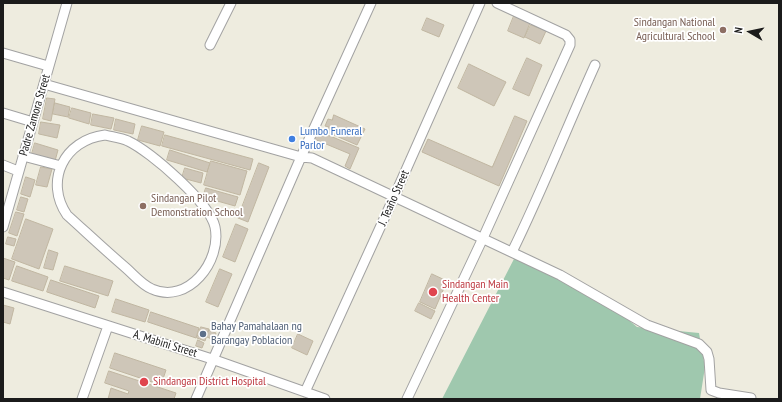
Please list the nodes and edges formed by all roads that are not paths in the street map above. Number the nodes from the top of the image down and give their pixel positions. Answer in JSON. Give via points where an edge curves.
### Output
{"nodes":[{"id":1,"x":67,"y":3,"type":"edge"},
{"id":2,"x":231,"y":3,"type":"edge"},
{"id":3,"x":371,"y":3,"type":"edge"},
{"id":4,"x":480,"y":3,"type":"edge"},
{"id":5,"x":497,"y":3,"type":"edge"},
{"id":6,"x":210,"y":44,"type":"dead end"},
{"id":7,"x":3,"y":53,"type":"edge"},
{"id":8,"x":595,"y":65,"type":"dead end"},
{"id":9,"x":48,"y":66,"type":"junction"},
{"id":10,"x":44,"y":84,"type":"junction"},
{"id":11,"x":3,"y":113,"type":"edge"},
{"id":12,"x":33,"y":122,"type":"junction"},
{"id":13,"x":23,"y":156,"type":"junction"},
{"id":14,"x":301,"y":157,"type":"junction"},
{"id":15,"x":3,"y":166,"type":"edge"},
{"id":16,"x":61,"y":166,"type":"junction"},
{"id":17,"x":18,"y":171,"type":"junction"},
{"id":18,"x":394,"y":197,"type":"junction"},
{"id":19,"x":3,"y":227,"type":"edge"},
{"id":20,"x":483,"y":238,"type":"junction"},
{"id":21,"x":512,"y":252,"type":"junction"},
{"id":22,"x":3,"y":292,"type":"edge"},
{"id":23,"x":108,"y":326,"type":"junction"},
{"id":24,"x":212,"y":359,"type":"junction"},
{"id":25,"x":305,"y":392,"type":"junction"},
{"id":26,"x":751,"y":398,"type":"dead end"},
{"id":27,"x":82,"y":399,"type":"edge"},
{"id":28,"x":196,"y":399,"type":"edge"},
{"id":29,"x":325,"y":399,"type":"edge"},
{"id":30,"x":407,"y":399,"type":"edge"}],
"edges":[{"from":1,"to":9,"type":"street","name":"Padre Zamora Street"},
{"from":2,"to":6,"type":"street"},
{"from":3,"to":14,"type":"street"},
{"from":4,"to":18,"type":"street","name":"J. Teaño Street"},
{"from":5,"to":20,"type":"street","via":[[566,35],[571,42]]},
{"from":7,"to":9,"type":"street"},
{"from":8,"to":21,"type":"street"},
{"from":9,"to":10,"type":"street","name":"Padre Zamora Street"},
{"from":10,"to":12,"type":"street","name":"Padre Zamora Street"},
{"from":10,"to":14,"type":"street"},
{"from":11,"to":12,"type":"street"},
{"from":12,"to":13,"type":"street","name":"Padre Zamora Street"},
{"from":13,"to":16,"type":"street"},
{"from":13,"to":17,"type":"street","name":"Padre Zamora Street"},
{"from":14,"to":18,"type":"street","via":[[312,158]]},
{"from":14,"to":24,"type":"street"},
{"from":15,"to":17,"type":"street"},
{"from":16,"to":16,"type":"street","via":[[68,154],[92,137],[104,135],[119,138],[142,149],[197,197],[211,214],[216,237],[210,265],[193,282],[173,292],[146,286],[67,215],[58,194],[57,178]]},
{"from":17,"to":19,"type":"street","name":"Padre Zamora Street"},
{"from":18,"to":20,"type":"street"},
{"from":18,"to":25,"type":"street","name":"J. Teaño Street"},
{"from":20,"to":21,"type":"street"},
{"from":20,"to":30,"type":"street"},
{"from":21,"to":26,"type":"street","via":[[560,275],[647,325],[699,344],[707,352],[710,385],[714,392]]},
{"from":22,"to":23,"type":"street","name":"A. Mabini Street"},
{"from":23,"to":24,"type":"street","name":"A. Mabini Street"},
{"from":23,"to":27,"type":"street"},
{"from":24,"to":25,"type":"street","name":"A. Mabini Street"},
{"from":24,"to":28,"type":"street"},
{"from":25,"to":29,"type":"street","name":"A. Mabini Street"}]}
